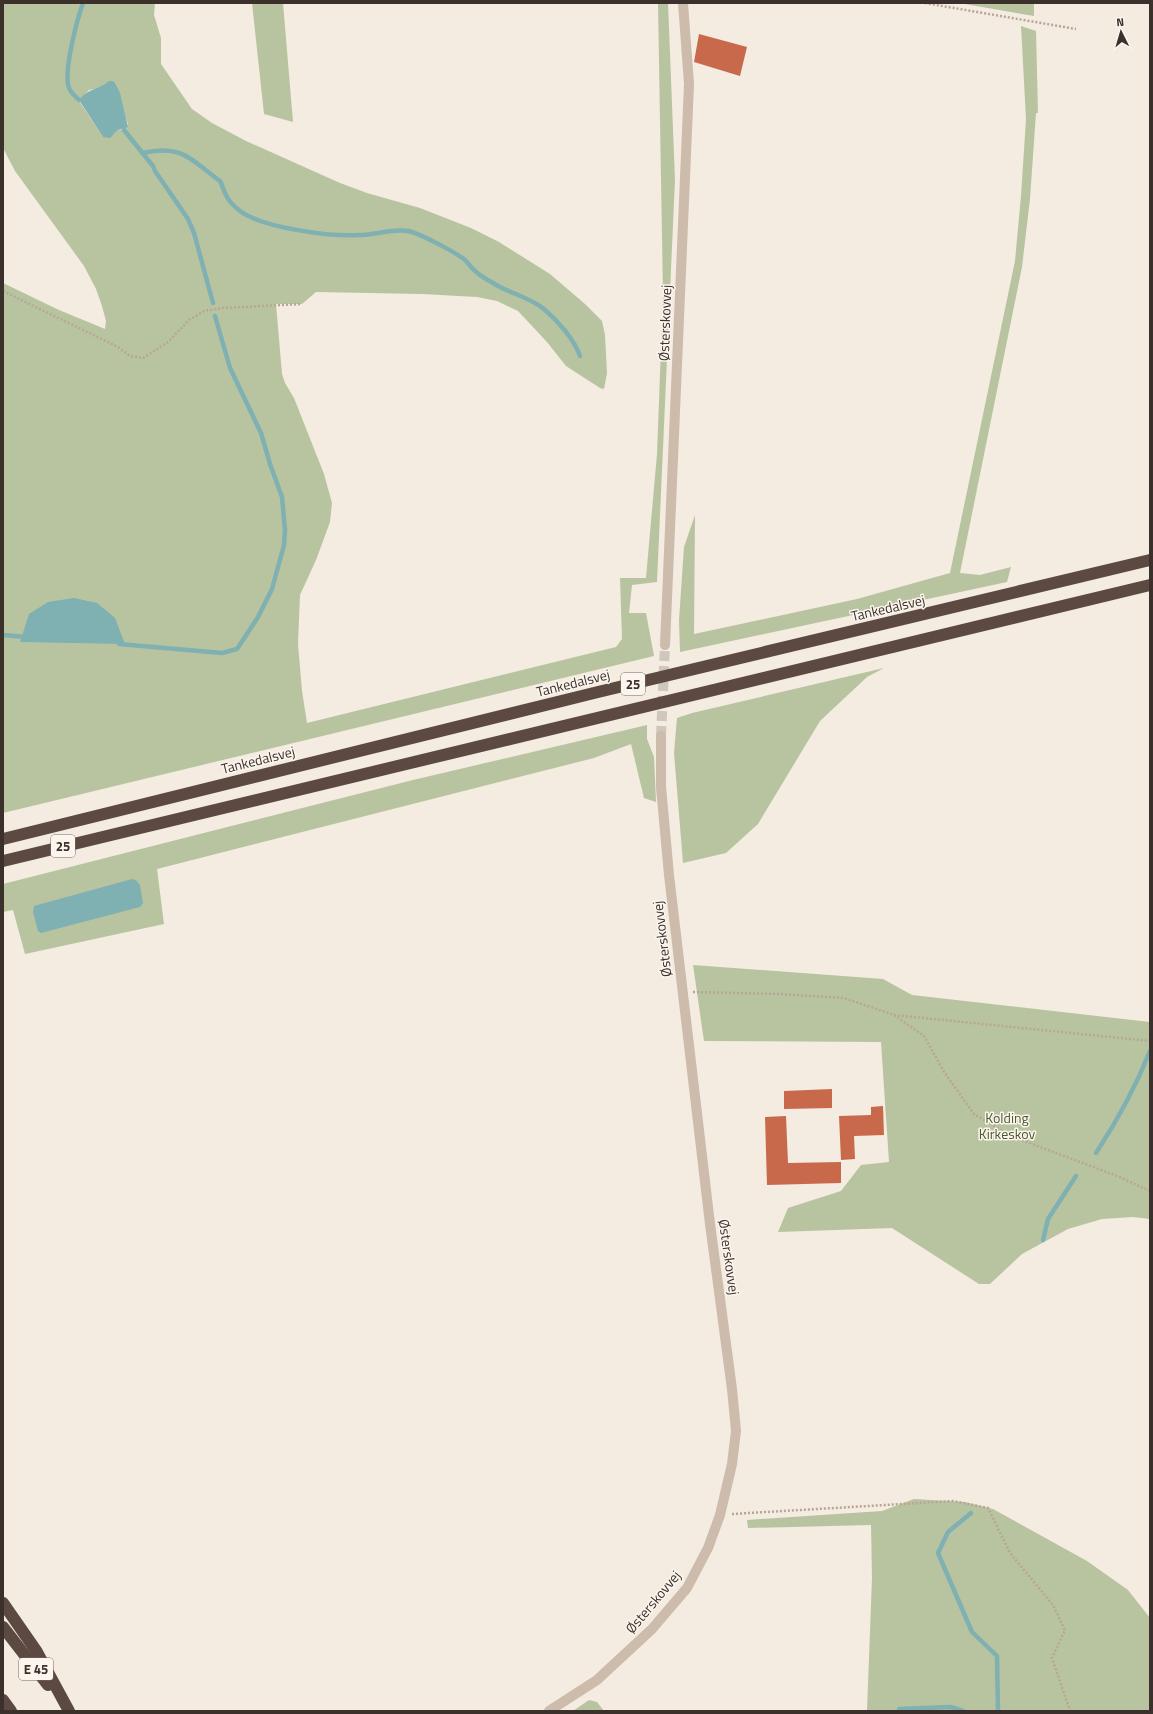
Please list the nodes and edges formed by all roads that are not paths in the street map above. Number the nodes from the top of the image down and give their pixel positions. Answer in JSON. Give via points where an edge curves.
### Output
{"nodes":[{"id":1,"x":684,"y":3,"type":"edge"},
{"id":2,"x":1150,"y":560,"type":"edge"},
{"id":3,"x":1150,"y":585,"type":"edge"},
{"id":4,"x":665,"y":645,"type":"tunnel mouth"},
{"id":5,"x":661,"y":736,"type":"tunnel mouth"},
{"id":6,"x":3,"y":839,"type":"edge"},
{"id":7,"x":3,"y":861,"type":"edge"},
{"id":8,"x":3,"y":1603,"type":"edge"},
{"id":9,"x":3,"y":1627,"type":"edge"},
{"id":10,"x":3,"y":1700,"type":"edge"},
{"id":11,"x":11,"y":1711,"type":"edge"},
{"id":12,"x":68,"y":1711,"type":"edge"},
{"id":13,"x":549,"y":1711,"type":"edge"}],
"edges":[{"from":1,"to":4,"type":"street","name":"Østerskovvej","via":[[689,84]]},
{"from":2,"to":6,"type":"highway","name":"Tankedalsvej","number":"25","via":[[598,692]]},
{"from":3,"to":7,"type":"highway","number":"25"},
{"from":5,"to":13,"type":"street","name":"Østerskovvej","via":[[662,794],[669,876],[736,1431],[732,1464],[720,1515],[708,1548],[686,1588],[652,1629],[597,1680]]},
{"from":8,"to":12,"type":"highway","via":[[37,1652]]},
{"from":9,"to":12,"type":"highway","number":"E 45"},
{"from":10,"to":11,"type":"highway"}]}
